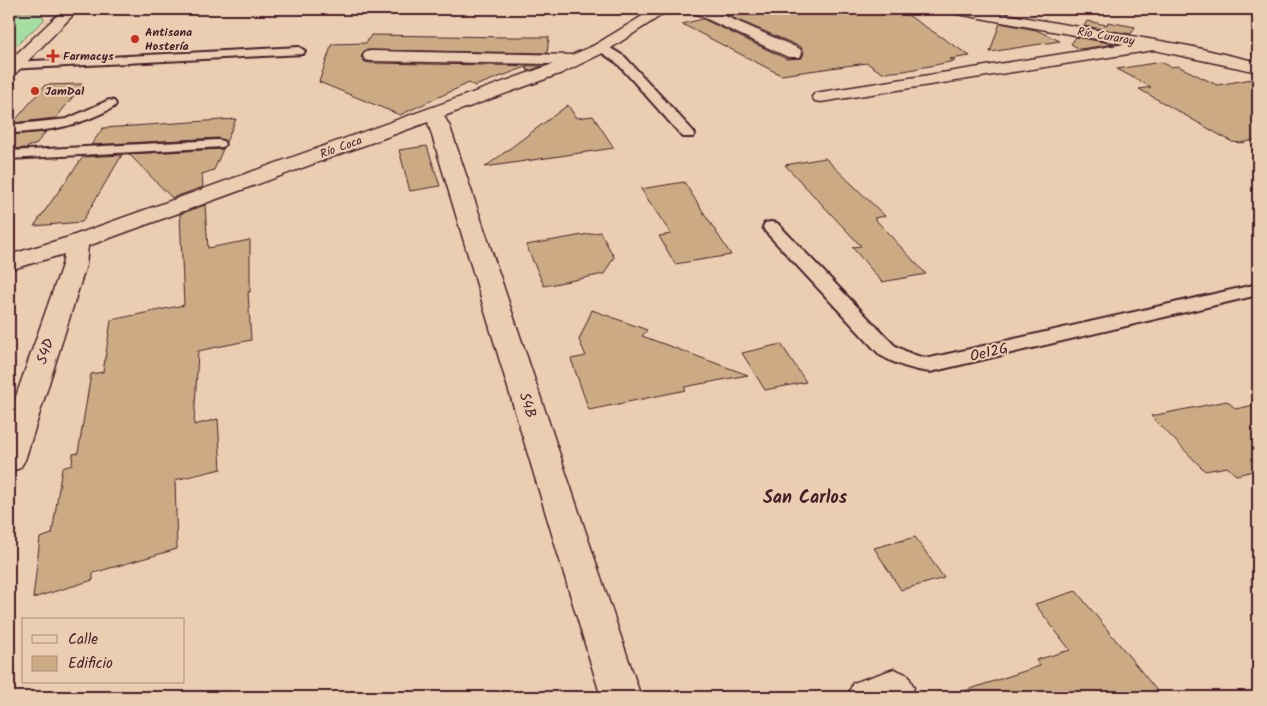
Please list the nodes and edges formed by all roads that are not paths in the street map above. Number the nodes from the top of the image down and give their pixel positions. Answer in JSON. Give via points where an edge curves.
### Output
{"nodes":[{"id":1,"x":664,"y":9,"type":"edge"},
{"id":2,"x":697,"y":9,"type":"edge"},
{"id":3,"x":952,"y":9,"type":"edge"},
{"id":4,"x":68,"y":10,"type":"edge"},
{"id":5,"x":1153,"y":45,"type":"junction"},
{"id":6,"x":602,"y":47,"type":"junction"},
{"id":7,"x":299,"y":51,"type":"dead end"},
{"id":8,"x":794,"y":53,"type":"dead end"},
{"id":9,"x":371,"y":56,"type":"dead end"},
{"id":10,"x":576,"y":60,"type":"junction"},
{"id":11,"x":1258,"y":67,"type":"edge"},
{"id":12,"x":11,"y":68,"type":"edge"},
{"id":13,"x":821,"y":98,"type":"dead end"},
{"id":14,"x":109,"y":104,"type":"dead end"},
{"id":15,"x":434,"y":114,"type":"junction"},
{"id":16,"x":9,"y":129,"type":"edge"},
{"id":17,"x":688,"y":134,"type":"dead end"},
{"id":18,"x":218,"y":144,"type":"dead end"},
{"id":19,"x":9,"y":155,"type":"edge"},
{"id":20,"x":771,"y":227,"type":"dead end"},
{"id":21,"x":77,"y":242,"type":"junction"},
{"id":22,"x":9,"y":263,"type":"edge"},
{"id":23,"x":1258,"y":290,"type":"edge"},
{"id":24,"x":9,"y":460,"type":"edge"},
{"id":25,"x":621,"y":697,"type":"edge"}],
"edges":[{"from":1,"to":6,"type":"street","name":"Río Coca"},
{"from":2,"to":8,"type":"street"},
{"from":3,"to":5,"type":"street","name":"Río Curaray"},
{"from":4,"to":12,"type":"street"},
{"from":5,"to":11,"type":"street","name":"Río Curaray"},
{"from":5,"to":13,"type":"street"},
{"from":6,"to":10,"type":"street","name":"Río Coca"},
{"from":6,"to":17,"type":"lane","via":[[621,60]]},
{"from":7,"to":12,"type":"lane"},
{"from":9,"to":10,"type":"street"},
{"from":10,"to":15,"type":"street","name":"Río Coca"},
{"from":14,"to":16,"type":"lane","via":[[80,120],[59,126]]},
{"from":15,"to":21,"type":"street","name":"Río Coca"},
{"from":15,"to":25,"type":"street","name":"S4B"},
{"from":18,"to":19,"type":"lane"},
{"from":20,"to":23,"type":"lane","name":"Oe12G","via":[[887,350],[917,364],[930,365]]},
{"from":21,"to":22,"type":"street","name":"Río Coca"},
{"from":21,"to":24,"type":"street","name":"S4D","via":[[74,265]]}]}
